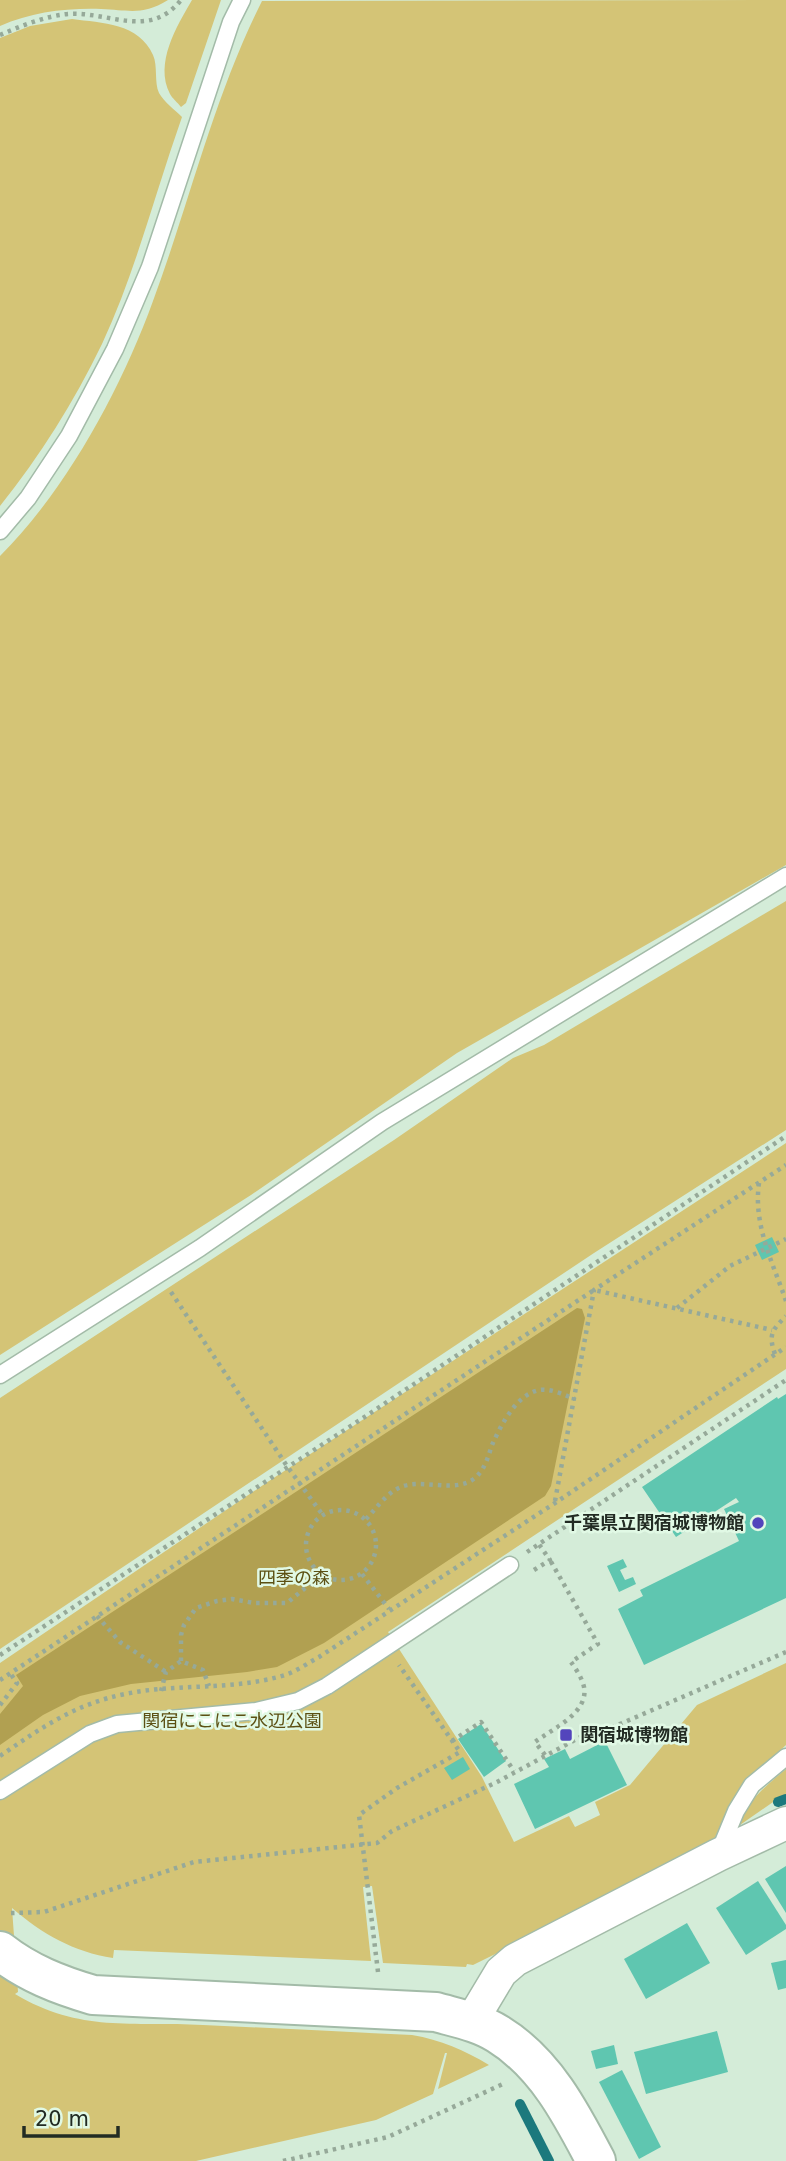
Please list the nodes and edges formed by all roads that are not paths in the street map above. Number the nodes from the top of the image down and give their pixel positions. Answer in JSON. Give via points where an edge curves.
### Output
{"nodes":[{"id":1,"x":242,"y":0,"type":"edge"},
{"id":2,"x":0,"y":531,"type":"edge"},
{"id":3,"x":786,"y":876,"type":"edge"},
{"id":4,"x":0,"y":1375,"type":"edge"},
{"id":5,"x":510,"y":1565,"type":"road end"},
{"id":6,"x":786,"y":1757,"type":"edge"},
{"id":7,"x":0,"y":1791,"type":"edge"},
{"id":8,"x":786,"y":1823,"type":"edge"},
{"id":9,"x":718,"y":1855,"type":"junction"},
{"id":10,"x":0,"y":1951,"type":"edge"},
{"id":11,"x":471,"y":2022,"type":"junction"},
{"id":12,"x":596,"y":2161,"type":"edge"}],
"edges":[{"from":1,"to":2,"type":"lane","via":[[150,267],[115,349],[69,436]]},
{"from":3,"to":4,"type":"lane","via":[[382,1122],[159,1274]]},
{"from":5,"to":7,"type":"lane","via":[[298,1701],[256,1711],[117,1724],[90,1734]]},
{"from":6,"to":9,"type":"lane","via":[[752,1785]]},
{"from":8,"to":9,"type":"street"},
{"from":9,"to":11,"type":"street","via":[[515,1960],[501,1972]]},
{"from":10,"to":11,"type":"street","via":[[40,1976],[93,1995],[436,2011]]},
{"from":11,"to":12,"type":"street","via":[[496,2033],[538,2068],[572,2114]]}]}
